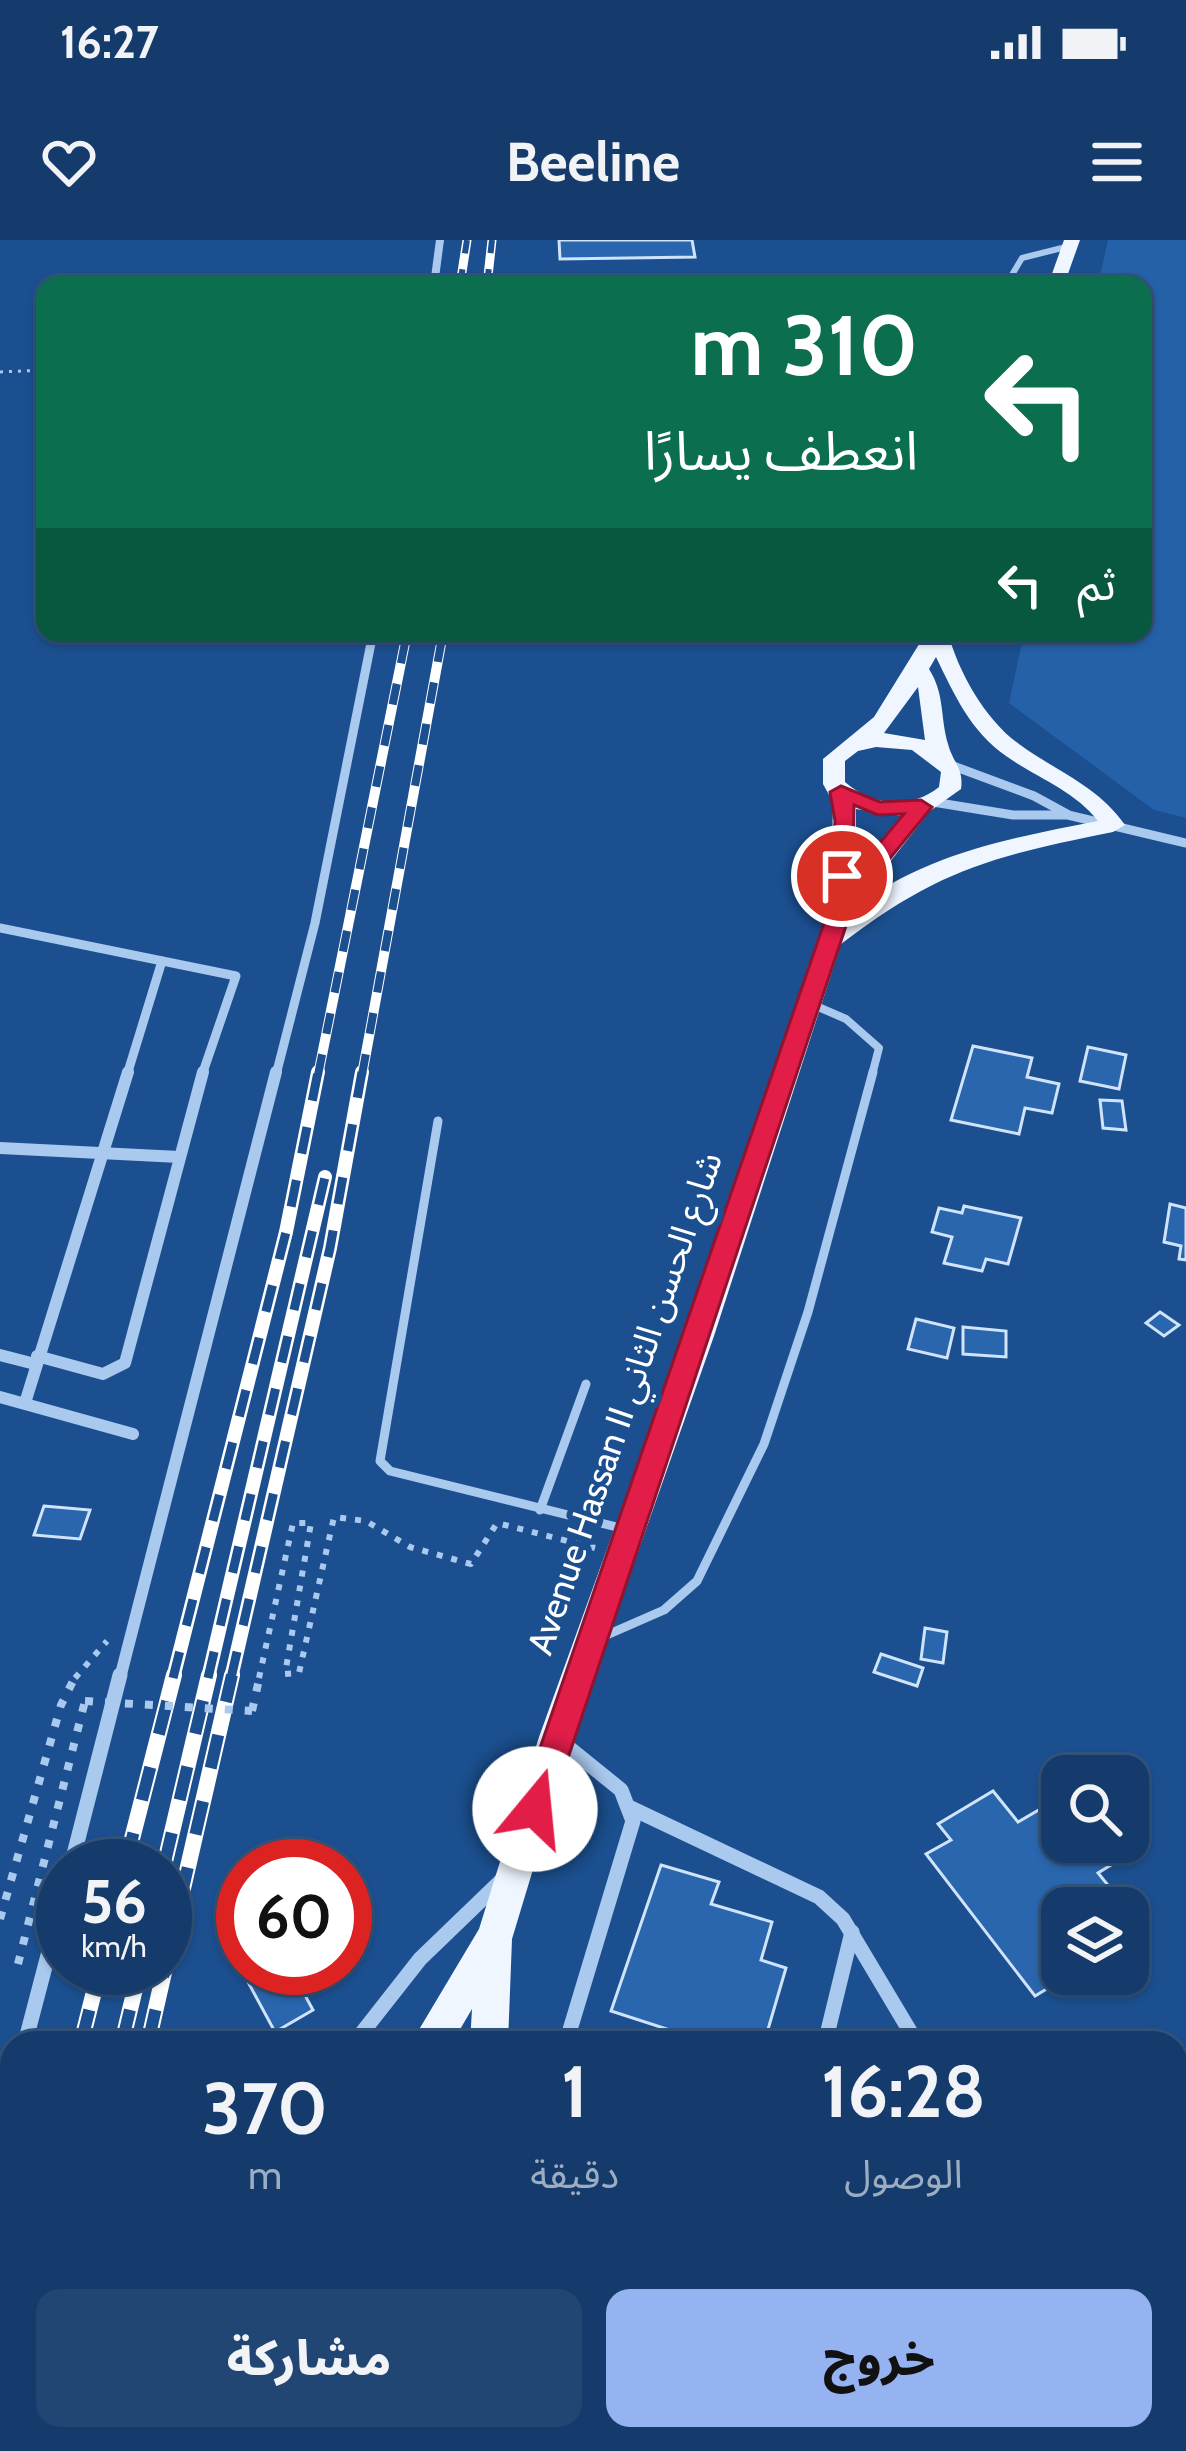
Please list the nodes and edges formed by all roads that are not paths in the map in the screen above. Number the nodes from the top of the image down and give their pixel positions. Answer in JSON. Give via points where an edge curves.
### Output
{"nodes":[{"id":1,"x":440,"y":240,"type":"edge"},
{"id":2,"x":1071,"y":243,"type":"edge"},
{"id":3,"x":435,"y":276,"type":"edge"},
{"id":4,"x":1011,"y":276,"type":"edge"},
{"id":5,"x":1059,"y":276,"type":"edge"},
{"id":6,"x":371,"y":642,"type":"edge"},
{"id":7,"x":934,"y":642,"type":"edge"},
{"id":8,"x":941,"y":642,"type":"edge"},
{"id":9,"x":921,"y":672,"type":"junction"},
{"id":10,"x":862,"y":742,"type":"junction"},
{"id":11,"x":944,"y":760,"type":"junction"},
{"id":12,"x":841,"y":792,"type":"junction"},
{"id":13,"x":927,"y":804,"type":"junction"},
{"id":14,"x":1068,"y":815,"type":"junction"},
{"id":15,"x":1114,"y":825,"type":"junction"},
{"id":16,"x":1186,"y":843,"type":"edge"},
{"id":17,"x":843,"y":900,"type":"junction"},
{"id":18,"x":0,"y":928,"type":"edge"},
{"id":19,"x":829,"y":942,"type":"junction"},
{"id":20,"x":162,"y":962,"type":"junction"},
{"id":21,"x":808,"y":1003,"type":"junction"},
{"id":22,"x":438,"y":1121,"type":"dead end"},
{"id":23,"x":0,"y":1148,"type":"edge"},
{"id":24,"x":101,"y":1154,"type":"junction"},
{"id":25,"x":179,"y":1157,"type":"junction"},
{"id":26,"x":0,"y":1355,"type":"edge"},
{"id":27,"x":36,"y":1360,"type":"junction"},
{"id":28,"x":586,"y":1384,"type":"dead end"},
{"id":29,"x":0,"y":1397,"type":"edge"},
{"id":30,"x":26,"y":1403,"type":"junction"},
{"id":31,"x":133,"y":1434,"type":"dead end"},
{"id":32,"x":540,"y":1510,"type":"junction"},
{"id":33,"x":626,"y":1543,"type":"junction"},
{"id":34,"x":590,"y":1643,"type":"junction"},
{"id":35,"x":556,"y":1737,"type":"junction"},
{"id":36,"x":631,"y":1808,"type":"junction"},
{"id":37,"x":78,"y":1839,"type":"edge"},
{"id":38,"x":517,"y":1866,"type":"junction"},
{"id":39,"x":852,"y":1932,"type":"junction"},
{"id":40,"x":495,"y":1936,"type":"junction"},
{"id":41,"x":38,"y":1995,"type":"edge"},
{"id":42,"x":28,"y":2031,"type":"edge"},
{"id":43,"x":363,"y":2031,"type":"edge"},
{"id":44,"x":437,"y":2031,"type":"edge"},
{"id":45,"x":490,"y":2031,"type":"edge"},
{"id":46,"x":570,"y":2031,"type":"edge"},
{"id":47,"x":828,"y":2031,"type":"edge"},
{"id":48,"x":909,"y":2031,"type":"edge"}],
"edges":[{"from":1,"to":3,"type":"street"},
{"from":2,"to":4,"type":"lane","via":[[1022,258]]},
{"from":2,"to":5,"type":"main road"},
{"from":6,"to":37,"type":"street","via":[[315,923]]},
{"from":7,"to":9,"type":"main road"},
{"from":8,"to":15,"type":"main road","via":[[992,733],[1081,789]]},
{"from":9,"to":10,"type":"main road"},
{"from":9,"to":11,"type":"main road","via":[[934,698],[934,739]]},
{"from":10,"to":11,"type":"main road","via":[[904,741]]},
{"from":10,"to":12,"type":"main road","name":"Avenue Hassan II شارع الحسن الثاني","via":[[834,759],[830,776]]},
{"from":11,"to":13,"type":"main road","name":"Avenue Hassan II شارع الحسن الثاني","via":[[950,789]]},
{"from":11,"to":14,"type":"street"},
{"from":12,"to":13,"type":"main road","via":[[878,808]]},
{"from":12,"to":17,"type":"main road","name":"Avenue Hassan II شارع الحسن الثاني"},
{"from":13,"to":14,"type":"street"},
{"from":13,"to":17,"type":"main road","name":"Avenue Hassan II شارع الحسن الثاني"},
{"from":14,"to":15,"type":"street"},
{"from":15,"to":16,"type":"street"},
{"from":15,"to":19,"type":"main road","via":[[938,867],[883,897]]},
{"from":17,"to":19,"type":"main road","name":"Avenue Hassan II شارع الحسن الثاني"},
{"from":18,"to":20,"type":"street"},
{"from":19,"to":21,"type":"main road","name":"Avenue Hassan II شارع الحسن الثاني"},
{"from":20,"to":24,"type":"street"},
{"from":20,"to":25,"type":"street","via":[[236,976]]},
{"from":21,"to":33,"type":"main road","name":"Avenue Hassan II شارع الحسن الثاني"},
{"from":21,"to":34,"type":"lane","via":[[846,1019],[879,1048],[764,1444],[697,1581],[664,1610]]},
{"from":22,"to":32,"type":"lane","via":[[380,1461],[390,1471]]},
{"from":23,"to":24,"type":"street"},
{"from":24,"to":25,"type":"street"},
{"from":24,"to":27,"type":"street"},
{"from":25,"to":27,"type":"street","via":[[124,1363],[103,1374]]},
{"from":26,"to":27,"type":"street"},
{"from":27,"to":30,"type":"street"},
{"from":28,"to":32,"type":"lane"},
{"from":29,"to":30,"type":"street"},
{"from":30,"to":31,"type":"street"},
{"from":32,"to":33,"type":"lane"},
{"from":33,"to":34,"type":"main road","name":"Avenue Hassan II شارع الحسن الثاني"},
{"from":34,"to":35,"type":"main road","name":"Avenue Hassan II شارع الحسن الثاني"},
{"from":35,"to":36,"type":"street","via":[[621,1790]]},
{"from":35,"to":38,"type":"main road","name":"Avenue Hassan II شارع الحسن الثاني"},
{"from":36,"to":39,"type":"street","via":[[799,1885]]},
{"from":36,"to":46,"type":"street"},
{"from":38,"to":40,"type":"main road","name":"Avenue Hassan II شارع الحسن الثاني"},
{"from":38,"to":43,"type":"street","via":[[420,1959]]},
{"from":39,"to":47,"type":"street"},
{"from":39,"to":48,"type":"street"},
{"from":40,"to":44,"type":"main road","name":"Avenue Hassan II شارع الحسن الثاني"},
{"from":40,"to":45,"type":"main road","name":"Avenue Hassan II شارع الحسن الثاني"},
{"from":41,"to":42,"type":"street"}]}
